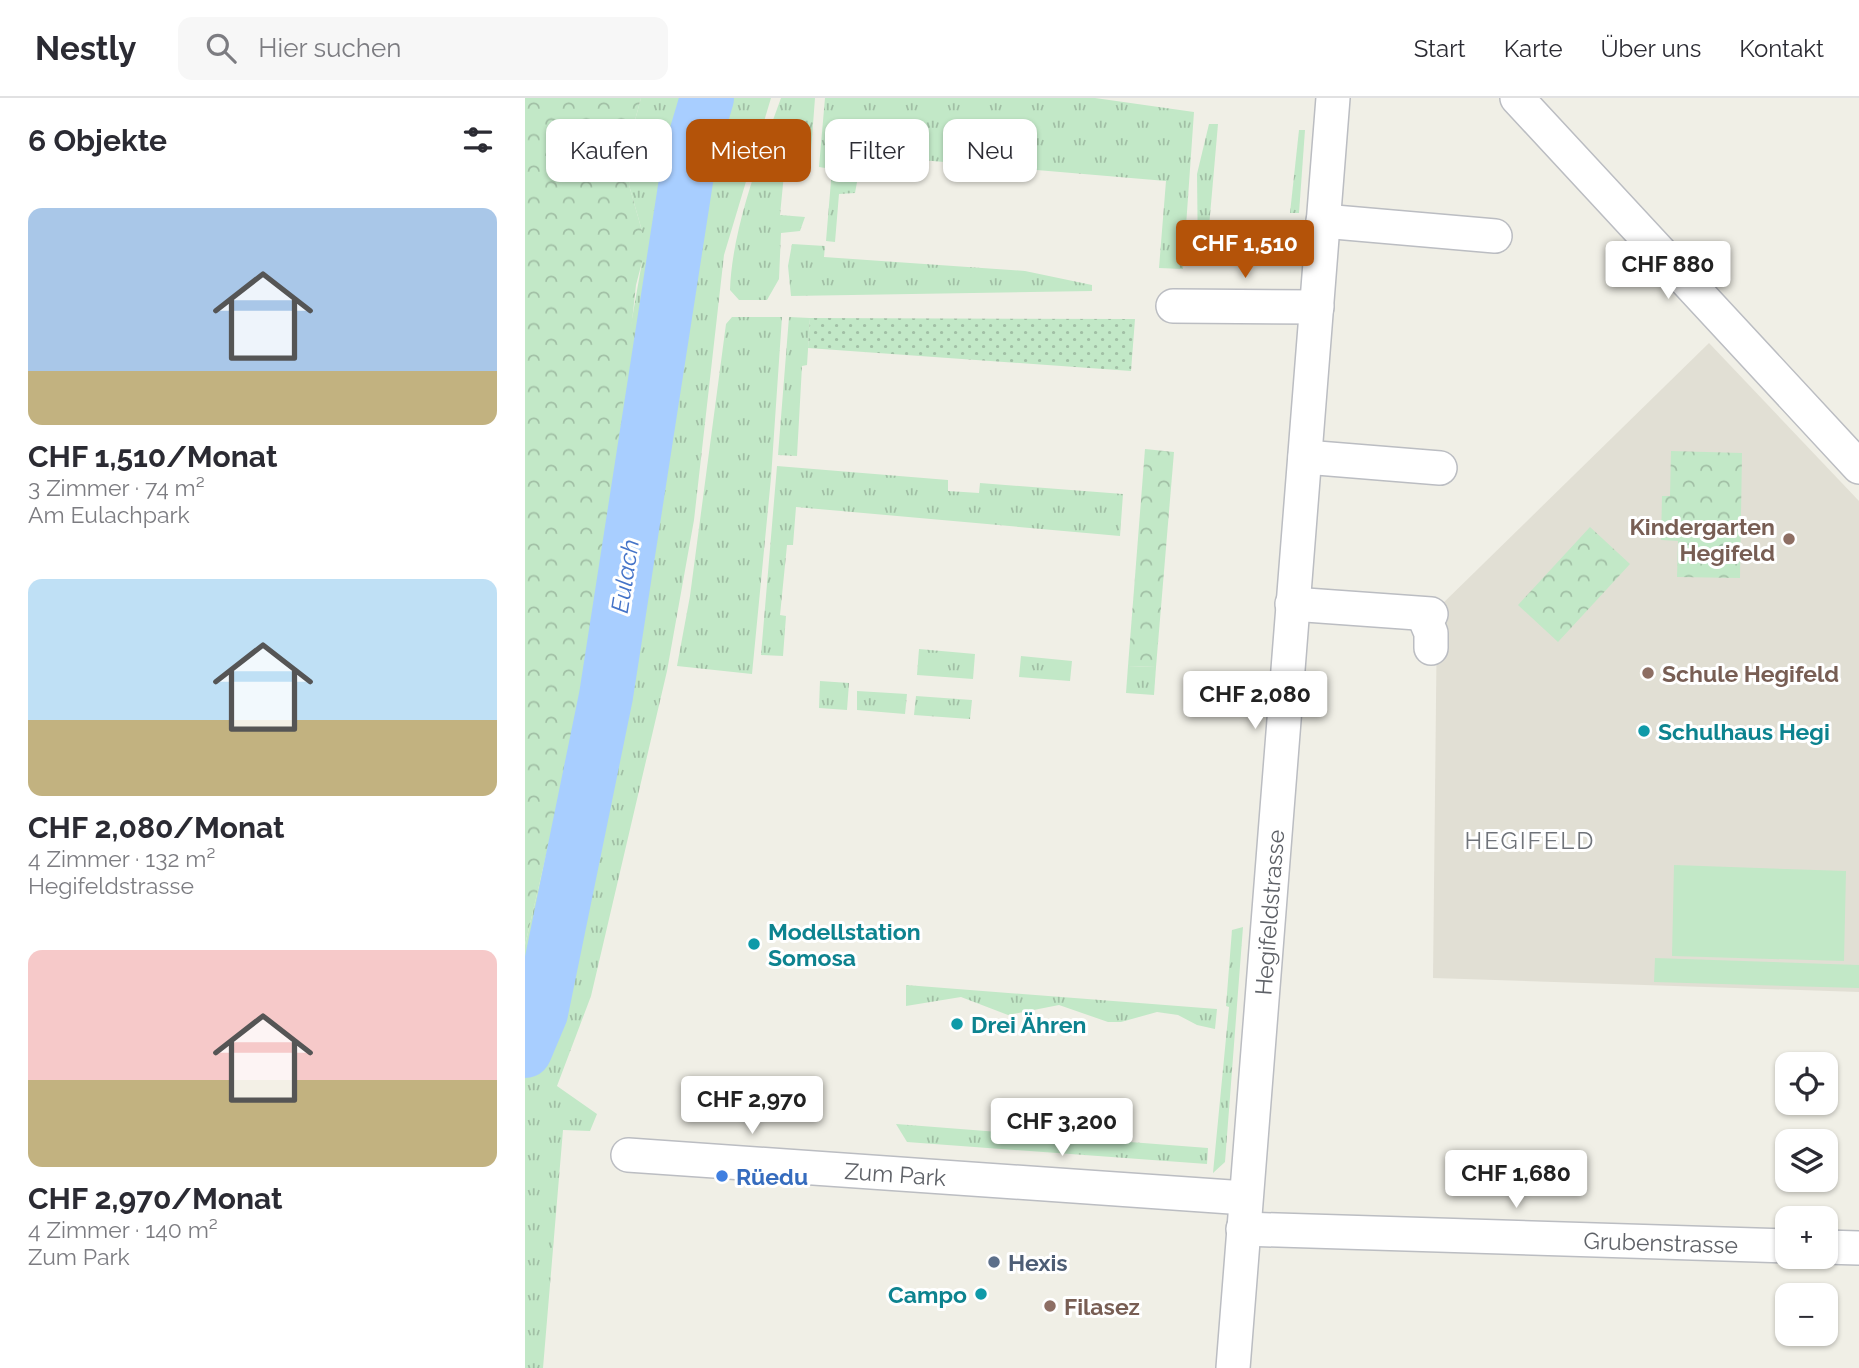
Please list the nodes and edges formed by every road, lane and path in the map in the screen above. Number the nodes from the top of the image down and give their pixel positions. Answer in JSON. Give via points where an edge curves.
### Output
{"nodes":[{"id":1,"x":1333,"y":98,"type":"edge"},
{"id":2,"x":1517,"y":98,"type":"edge"},
{"id":3,"x":1324,"y":220,"type":"junction"},
{"id":4,"x":1495,"y":236,"type":"dead end"},
{"id":5,"x":1173,"y":306,"type":"dead end"},
{"id":6,"x":1317,"y":307,"type":"junction"},
{"id":7,"x":1304,"y":457,"type":"junction"},
{"id":8,"x":1859,"y":467,"type":"edge"},
{"id":9,"x":1440,"y":468,"type":"dead end"},
{"id":10,"x":1292,"y":604,"type":"junction"},
{"id":11,"x":1431,"y":648,"type":"dead end"},
{"id":12,"x":628,"y":1155,"type":"dead end"},
{"id":13,"x":1244,"y":1213,"type":"junction"},
{"id":14,"x":1775,"y":1244,"type":"edge"},
{"id":15,"x":1838,"y":1247,"type":"edge"},
{"id":16,"x":1859,"y":1248,"type":"edge"},
{"id":17,"x":1233,"y":1368,"type":"edge"}],
"edges":[{"from":1,"to":3,"type":"street","name":"Hegifeldstrasse"},
{"from":2,"to":8,"type":"street"},
{"from":3,"to":4,"type":"street"},
{"from":3,"to":6,"type":"street","name":"Hegifeldstrasse"},
{"from":5,"to":6,"type":"street"},
{"from":6,"to":7,"type":"street","name":"Hegifeldstrasse"},
{"from":7,"to":9,"type":"street"},
{"from":7,"to":10,"type":"street","name":"Hegifeldstrasse"},
{"from":10,"to":11,"type":"street","via":[[1427,614]]},
{"from":10,"to":13,"type":"street","name":"Hegifeldstrasse"},
{"from":12,"to":13,"type":"street","name":"Zum Park"},
{"from":13,"to":14,"type":"street","name":"Grubenstrasse"},
{"from":13,"to":17,"type":"street","name":"Hegifeldstrasse"},
{"from":15,"to":16,"type":"street"}]}
